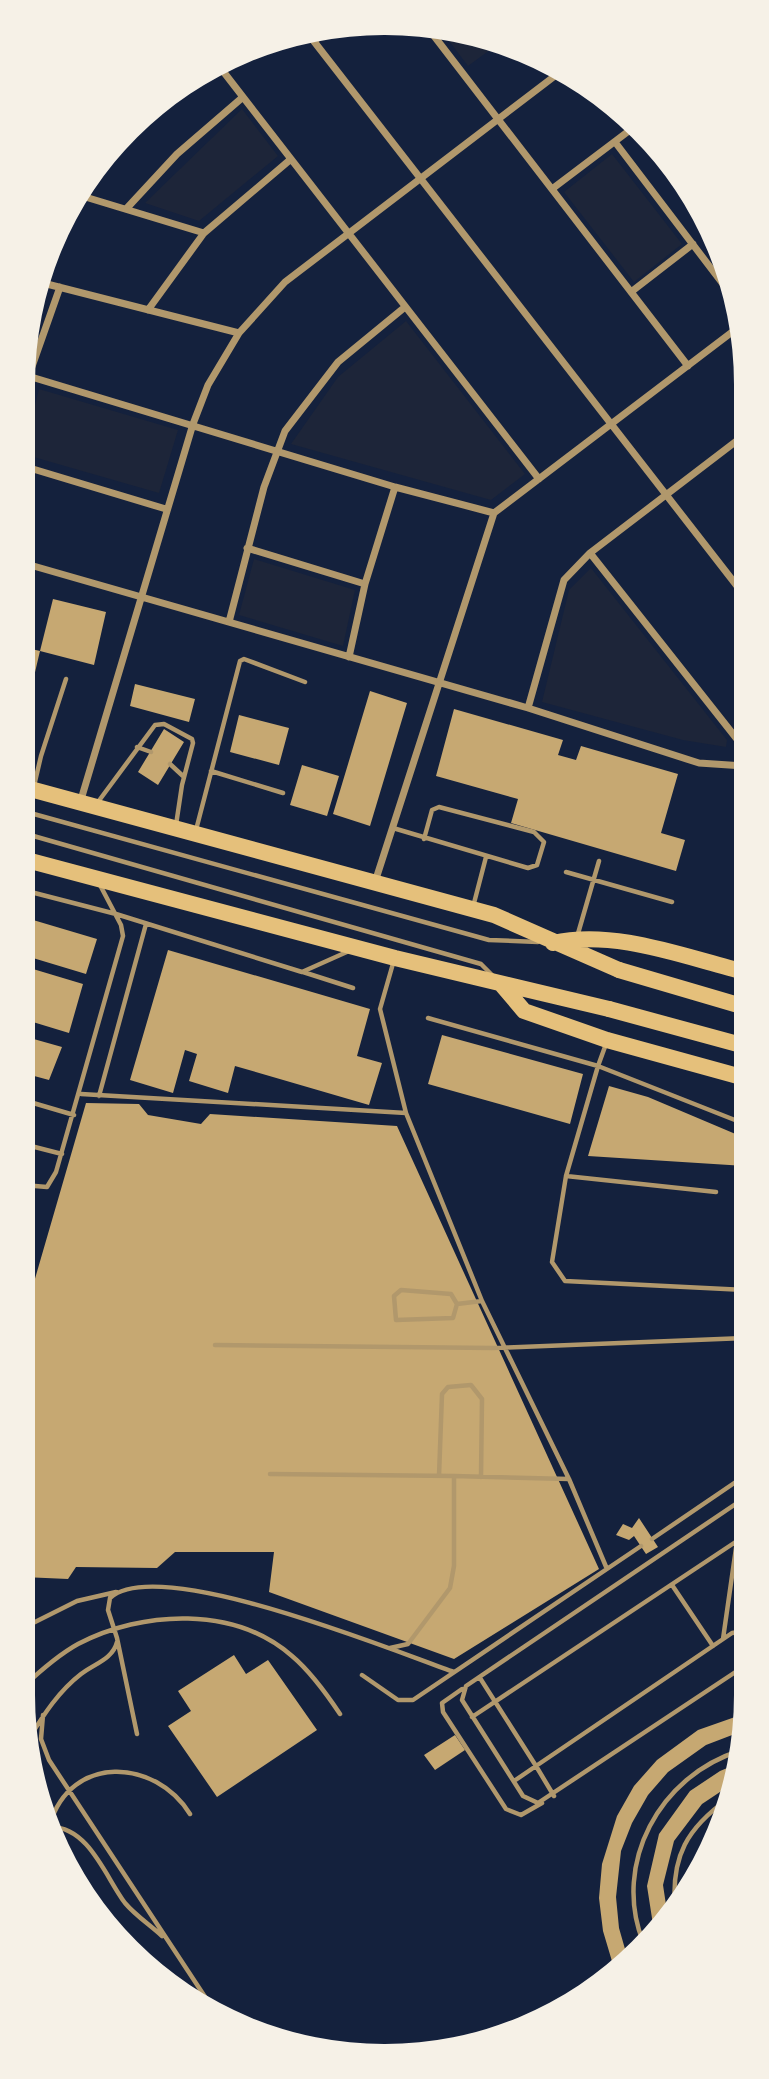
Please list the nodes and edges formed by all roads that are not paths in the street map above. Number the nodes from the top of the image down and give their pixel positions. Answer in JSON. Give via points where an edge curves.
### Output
{"nodes":[{"id":1,"x":436,"y":39,"type":"edge"},
{"id":2,"x":315,"y":42,"type":"edge"},
{"id":3,"x":225,"y":74,"type":"edge"},
{"id":4,"x":552,"y":78,"type":"edge"},
{"id":5,"x":243,"y":97,"type":"junction"},
{"id":6,"x":498,"y":120,"type":"junction"},
{"id":7,"x":627,"y":133,"type":"edge"},
{"id":8,"x":615,"y":142,"type":"junction"},
{"id":9,"x":291,"y":159,"type":"junction"},
{"id":10,"x":421,"y":179,"type":"junction"},
{"id":11,"x":552,"y":189,"type":"junction"},
{"id":12,"x":90,"y":197,"type":"edge"},
{"id":13,"x":127,"y":208,"type":"junction"},
{"id":14,"x":204,"y":233,"type":"junction"},
{"id":15,"x":349,"y":234,"type":"junction"},
{"id":16,"x":693,"y":244,"type":"junction"},
{"id":17,"x":715,"y":273,"type":"edge"},
{"id":18,"x":50,"y":285,"type":"edge"},
{"id":19,"x":60,"y":287,"type":"junction"},
{"id":20,"x":631,"y":292,"type":"junction"},
{"id":21,"x":405,"y":307,"type":"junction"},
{"id":22,"x":148,"y":310,"type":"junction"},
{"id":23,"x":239,"y":334,"type":"junction"},
{"id":24,"x":730,"y":334,"type":"edge"},
{"id":25,"x":37,"y":351,"type":"edge"},
{"id":26,"x":688,"y":366,"type":"junction"},
{"id":27,"x":35,"y":378,"type":"edge"},
{"id":28,"x":193,"y":424,"type":"junction"},
{"id":29,"x":611,"y":424,"type":"junction"},
{"id":30,"x":734,"y":444,"type":"edge"},
{"id":31,"x":280,"y":451,"type":"junction"},
{"id":32,"x":35,"y":470,"type":"edge"},
{"id":33,"x":539,"y":479,"type":"junction"},
{"id":34,"x":395,"y":487,"type":"junction"},
{"id":35,"x":666,"y":495,"type":"junction"},
{"id":36,"x":166,"y":509,"type":"junction"},
{"id":37,"x":494,"y":513,"type":"junction"},
{"id":38,"x":247,"y":548,"type":"junction"},
{"id":39,"x":590,"y":553,"type":"junction"},
{"id":40,"x":35,"y":566,"type":"edge"},
{"id":41,"x":734,"y":581,"type":"edge"},
{"id":42,"x":365,"y":584,"type":"junction"},
{"id":43,"x":140,"y":596,"type":"junction"},
{"id":44,"x":229,"y":622,"type":"junction"},
{"id":45,"x":349,"y":657,"type":"junction"},
{"id":46,"x":66,"y":679,"type":"dead end"},
{"id":47,"x":305,"y":682,"type":"dead end"},
{"id":48,"x":439,"y":683,"type":"junction"},
{"id":49,"x":528,"y":708,"type":"junction"},
{"id":50,"x":734,"y":735,"type":"edge"},
{"id":51,"x":137,"y":747,"type":"junction"},
{"id":52,"x":151,"y":752,"type":"dead end"},
{"id":53,"x":170,"y":764,"type":"dead end"},
{"id":54,"x":734,"y":765,"type":"edge"},
{"id":55,"x":35,"y":771,"type":"edge"},
{"id":56,"x":211,"y":771,"type":"junction"},
{"id":57,"x":184,"y":777,"type":"junction"},
{"id":58,"x":35,"y":790,"type":"edge"},
{"id":59,"x":283,"y":793,"type":"dead end"},
{"id":60,"x":87,"y":805,"type":"junction"},
{"id":61,"x":35,"y":814,"type":"edge"},
{"id":62,"x":392,"y":828,"type":"junction"},
{"id":63,"x":175,"y":829,"type":"junction"},
{"id":64,"x":195,"y":834,"type":"junction"},
{"id":65,"x":35,"y":835,"type":"edge"},
{"id":66,"x":424,"y":839,"type":"junction"},
{"id":67,"x":485,"y":856,"type":"junction"},
{"id":68,"x":599,"y":861,"type":"dead end"},
{"id":69,"x":35,"y":863,"type":"edge"},
{"id":70,"x":566,"y":872,"type":"dead end"},
{"id":71,"x":96,"y":878,"type":"junction"},
{"id":72,"x":593,"y":880,"type":"junction"},
{"id":73,"x":375,"y":884,"type":"junction"},
{"id":74,"x":35,"y":893,"type":"edge"},
{"id":75,"x":672,"y":902,"type":"dead end"},
{"id":76,"x":472,"y":910,"type":"junction"},
{"id":77,"x":116,"y":914,"type":"junction"},
{"id":78,"x":146,"y":924,"type":"junction"},
{"id":79,"x":577,"y":937,"type":"junction"},
{"id":80,"x":553,"y":943,"type":"junction"},
{"id":81,"x":356,"y":948,"type":"junction"},
{"id":82,"x":395,"y":958,"type":"junction"},
{"id":83,"x":734,"y":969,"type":"edge"},
{"id":84,"x":302,"y":972,"type":"junction"},
{"id":85,"x":502,"y":985,"type":"junction"},
{"id":86,"x":353,"y":988,"type":"dead end"},
{"id":87,"x":734,"y":1004,"type":"edge"},
{"id":88,"x":428,"y":1018,"type":"dead end"},
{"id":89,"x":607,"y":1040,"type":"junction"},
{"id":90,"x":734,"y":1043,"type":"edge"},
{"id":91,"x":598,"y":1066,"type":"junction"},
{"id":92,"x":734,"y":1076,"type":"edge"},
{"id":93,"x":81,"y":1094,"type":"junction"},
{"id":94,"x":99,"y":1097,"type":"junction"},
{"id":95,"x":35,"y":1104,"type":"edge"},
{"id":96,"x":406,"y":1113,"type":"junction"},
{"id":97,"x":74,"y":1115,"type":"junction"},
{"id":98,"x":734,"y":1120,"type":"edge"},
{"id":99,"x":35,"y":1147,"type":"edge"},
{"id":100,"x":62,"y":1154,"type":"junction"},
{"id":101,"x":566,"y":1176,"type":"junction"},
{"id":102,"x":35,"y":1186,"type":"edge"},
{"id":103,"x":716,"y":1192,"type":"dead end"},
{"id":104,"x":734,"y":1289,"type":"edge"},
{"id":105,"x":482,"y":1301,"type":"junction"},
{"id":106,"x":457,"y":1304,"type":"junction"},
{"id":107,"x":734,"y":1338,"type":"edge"},
{"id":108,"x":215,"y":1345,"type":"dead end"},
{"id":109,"x":506,"y":1347,"type":"junction"},
{"id":110,"x":270,"y":1474,"type":"dead end"},
{"id":111,"x":439,"y":1476,"type":"junction"},
{"id":112,"x":454,"y":1476,"type":"junction"},
{"id":113,"x":481,"y":1477,"type":"junction"},
{"id":114,"x":569,"y":1479,"type":"junction"},
{"id":115,"x":734,"y":1483,"type":"edge"},
{"id":116,"x":734,"y":1505,"type":"edge"},
{"id":117,"x":652,"y":1539,"type":"dead end"},
{"id":118,"x":734,"y":1543,"type":"edge"},
{"id":119,"x":641,"y":1546,"type":"dead end"},
{"id":120,"x":734,"y":1562,"type":"edge"},
{"id":121,"x":607,"y":1569,"type":"junction"},
{"id":122,"x":672,"y":1585,"type":"junction"},
{"id":123,"x":119,"y":1591,"type":"junction"},
{"id":124,"x":35,"y":1622,"type":"edge"},
{"id":125,"x":734,"y":1632,"type":"edge"},
{"id":126,"x":117,"y":1638,"type":"junction"},
{"id":127,"x":723,"y":1640,"type":"junction"},
{"id":128,"x":713,"y":1646,"type":"junction"},
{"id":129,"x":386,"y":1648,"type":"junction"},
{"id":130,"x":454,"y":1672,"type":"junction"},
{"id":131,"x":734,"y":1673,"type":"edge"},
{"id":132,"x":362,"y":1675,"type":"dead end"},
{"id":133,"x":35,"y":1676,"type":"edge"},
{"id":134,"x":479,"y":1678,"type":"junction"},
{"id":135,"x":466,"y":1686,"type":"junction"},
{"id":136,"x":494,"y":1702,"type":"junction"},
{"id":137,"x":340,"y":1714,"type":"dead end"},
{"id":138,"x":43,"y":1715,"type":"junction"},
{"id":139,"x":472,"y":1717,"type":"junction"},
{"id":140,"x":37,"y":1726,"type":"edge"},
{"id":141,"x":137,"y":1734,"type":"dead end"},
{"id":142,"x":728,"y":1757,"type":"edge"},
{"id":143,"x":536,"y":1766,"type":"junction"},
{"id":144,"x":514,"y":1781,"type":"junction"},
{"id":145,"x":554,"y":1796,"type":"junction"},
{"id":146,"x":545,"y":1801,"type":"junction"},
{"id":147,"x":714,"y":1809,"type":"edge"},
{"id":148,"x":56,"y":1813,"type":"edge"},
{"id":149,"x":190,"y":1814,"type":"dead end"},
{"id":150,"x":63,"y":1831,"type":"edge"},
{"id":151,"x":675,"y":1889,"type":"edge"},
{"id":152,"x":641,"y":1932,"type":"edge"},
{"id":153,"x":168,"y":1941,"type":"junction"},
{"id":154,"x":202,"y":1992,"type":"edge"}],
"edges":[{"from":1,"to":6,"type":"street"},
{"from":2,"to":10,"type":"street"},
{"from":3,"to":5,"type":"street"},
{"from":4,"to":6,"type":"street"},
{"from":5,"to":9,"type":"street"},
{"from":5,"to":13,"type":"street","via":[[177,154]]},
{"from":6,"to":10,"type":"street"},
{"from":6,"to":11,"type":"street"},
{"from":7,"to":8,"type":"street"},
{"from":8,"to":11,"type":"street"},
{"from":8,"to":16,"type":"street"},
{"from":9,"to":14,"type":"street"},
{"from":9,"to":15,"type":"street"},
{"from":10,"to":15,"type":"street"},
{"from":10,"to":29,"type":"street"},
{"from":11,"to":20,"type":"street"},
{"from":12,"to":13,"type":"street"},
{"from":13,"to":14,"type":"street"},
{"from":14,"to":22,"type":"street"},
{"from":15,"to":21,"type":"street"},
{"from":15,"to":23,"type":"street","via":[[285,282]]},
{"from":16,"to":17,"type":"street"},
{"from":16,"to":20,"type":"street"},
{"from":18,"to":19,"type":"street"},
{"from":19,"to":22,"type":"street"},
{"from":19,"to":25,"type":"street"},
{"from":20,"to":26,"type":"street"},
{"from":21,"to":31,"type":"street","via":[[338,362],[285,432]]},
{"from":21,"to":33,"type":"street"},
{"from":22,"to":23,"type":"street"},
{"from":23,"to":28,"type":"street","via":[[208,385]]},
{"from":24,"to":26,"type":"street"},
{"from":26,"to":29,"type":"street"},
{"from":27,"to":28,"type":"street"},
{"from":28,"to":31,"type":"street"},
{"from":28,"to":36,"type":"street"},
{"from":29,"to":33,"type":"street"},
{"from":29,"to":35,"type":"street"},
{"from":30,"to":35,"type":"street"},
{"from":31,"to":34,"type":"street"},
{"from":31,"to":38,"type":"street","via":[[264,487]]},
{"from":32,"to":36,"type":"street"},
{"from":33,"to":37,"type":"street"},
{"from":34,"to":37,"type":"street"},
{"from":34,"to":42,"type":"street"},
{"from":35,"to":39,"type":"street"},
{"from":35,"to":41,"type":"street"},
{"from":36,"to":43,"type":"street"},
{"from":37,"to":48,"type":"street"},
{"from":38,"to":42,"type":"street"},
{"from":38,"to":44,"type":"street"},
{"from":39,"to":49,"type":"street","via":[[564,580]]},
{"from":39,"to":50,"type":"street"},
{"from":40,"to":43,"type":"street"},
{"from":42,"to":45,"type":"street"},
{"from":43,"to":44,"type":"street"},
{"from":43,"to":60,"type":"street"},
{"from":44,"to":45,"type":"street"},
{"from":45,"to":48,"type":"street"},
{"from":46,"to":55,"type":"lane"},
{"from":47,"to":56,"type":"lane","via":[[240,661]]},
{"from":48,"to":49,"type":"street"},
{"from":48,"to":62,"type":"street"},
{"from":49,"to":54,"type":"street","via":[[699,763]]},
{"from":51,"to":52,"type":"lane"},
{"from":51,"to":57,"type":"lane","via":[[160,723],[192,739]]},
{"from":51,"to":60,"type":"lane"},
{"from":53,"to":57,"type":"lane"},
{"from":56,"to":59,"type":"lane"},
{"from":56,"to":64,"type":"lane"},
{"from":57,"to":63,"type":"lane"},
{"from":58,"to":60,"type":"main road"},
{"from":60,"to":63,"type":"main road"},
{"from":61,"to":80,"type":"lane","via":[[489,940]]},
{"from":62,"to":66,"type":"lane"},
{"from":62,"to":73,"type":"street"},
{"from":63,"to":64,"type":"main road"},
{"from":64,"to":73,"type":"main road"},
{"from":65,"to":85,"type":"lane","via":[[481,964]]},
{"from":66,"to":67,"type":"lane"},
{"from":66,"to":67,"type":"lane","via":[[432,810],[439,807],[534,832],[544,842],[533,867]]},
{"from":67,"to":76,"type":"lane"},
{"from":68,"to":72,"type":"lane"},
{"from":69,"to":71,"type":"main road"},
{"from":70,"to":72,"type":"lane"},
{"from":71,"to":77,"type":"lane"},
{"from":71,"to":81,"type":"main road"},
{"from":72,"to":75,"type":"lane"},
{"from":72,"to":79,"type":"lane"},
{"from":73,"to":76,"type":"main road"},
{"from":74,"to":77,"type":"lane"},
{"from":76,"to":80,"type":"main road","via":[[494,915]]},
{"from":77,"to":78,"type":"lane"},
{"from":77,"to":93,"type":"lane","via":[[123,936]]},
{"from":78,"to":84,"type":"lane"},
{"from":78,"to":94,"type":"lane"},
{"from":79,"to":80,"type":"main road"},
{"from":79,"to":83,"type":"main road","via":[[632,943]]},
{"from":80,"to":87,"type":"main road","via":[[619,970]]},
{"from":81,"to":82,"type":"main road"},
{"from":81,"to":84,"type":"lane"},
{"from":82,"to":85,"type":"main road"},
{"from":82,"to":96,"type":"lane","via":[[380,1009]]},
{"from":84,"to":86,"type":"lane"},
{"from":85,"to":89,"type":"main road","via":[[524,1011]]},
{"from":85,"to":90,"type":"main road"},
{"from":88,"to":91,"type":"lane"},
{"from":89,"to":91,"type":"lane"},
{"from":89,"to":92,"type":"main road"},
{"from":91,"to":98,"type":"lane"},
{"from":91,"to":101,"type":"lane"},
{"from":93,"to":94,"type":"lane"},
{"from":93,"to":97,"type":"lane"},
{"from":94,"to":96,"type":"lane"},
{"from":95,"to":97,"type":"lane"},
{"from":96,"to":105,"type":"lane"},
{"from":97,"to":100,"type":"lane"},
{"from":99,"to":100,"type":"lane"},
{"from":100,"to":102,"type":"lane","via":[[47,1187]]},
{"from":101,"to":103,"type":"lane"},
{"from":101,"to":104,"type":"lane","via":[[552,1262],[565,1281]]},
{"from":105,"to":106,"type":"lane"},
{"from":105,"to":109,"type":"lane"},
{"from":106,"to":106,"type":"lane","via":[[448,1320],[401,1321],[393,1315],[394,1296],[401,1290],[451,1294]]},
{"from":107,"to":109,"type":"lane"},
{"from":108,"to":109,"type":"lane"},
{"from":109,"to":114,"type":"lane"},
{"from":110,"to":111,"type":"lane"},
{"from":111,"to":112,"type":"lane"},
{"from":111,"to":113,"type":"lane","via":[[442,1394],[448,1387],[471,1385],[482,1399]]},
{"from":112,"to":113,"type":"lane"},
{"from":112,"to":129,"type":"lane","via":[[450,1588],[408,1644]]},
{"from":113,"to":114,"type":"lane"},
{"from":114,"to":121,"type":"lane"},
{"from":115,"to":117,"type":"lane"},
{"from":116,"to":134,"type":"lane"},
{"from":118,"to":122,"type":"lane"},
{"from":119,"to":121,"type":"lane"},
{"from":120,"to":127,"type":"lane"},
{"from":121,"to":130,"type":"lane"},
{"from":122,"to":128,"type":"lane"},
{"from":122,"to":136,"type":"lane"},
{"from":123,"to":124,"type":"lane","via":[[77,1601]]},
{"from":123,"to":126,"type":"lane","via":[[108,1604]]},
{"from":123,"to":129,"type":"lane","via":[[160,1585],[211,1592]]},
{"from":125,"to":127,"type":"lane"},
{"from":126,"to":138,"type":"lane","via":[[114,1652],[73,1681]]},
{"from":126,"to":141,"type":"lane"},
{"from":127,"to":128,"type":"lane"},
{"from":128,"to":143,"type":"lane"},
{"from":129,"to":130,"type":"lane"},
{"from":130,"to":132,"type":"lane","via":[[403,1702]]},
{"from":131,"to":145,"type":"lane"},
{"from":133,"to":137,"type":"lane","via":[[56,1658],[104,1633],[152,1621],[197,1619],[236,1626],[275,1643],[308,1672]]},
{"from":134,"to":135,"type":"lane"},
{"from":134,"to":136,"type":"lane"},
{"from":135,"to":139,"type":"lane","via":[[462,1700]]},
{"from":135,"to":146,"type":"lane","via":[[442,1703],[443,1712],[506,1809],[521,1815]]},
{"from":136,"to":139,"type":"lane"},
{"from":136,"to":143,"type":"lane"},
{"from":138,"to":140,"type":"lane"},
{"from":138,"to":153,"type":"lane","via":[[41,1739],[49,1760]]},
{"from":139,"to":144,"type":"lane"},
{"from":142,"to":152,"type":"lane","via":[[694,1774],[653,1816],[635,1870],[633,1900]]},
{"from":143,"to":144,"type":"lane"},
{"from":143,"to":145,"type":"lane"},
{"from":144,"to":146,"type":"lane","via":[[527,1800]]},
{"from":145,"to":146,"type":"lane"},
{"from":147,"to":151,"type":"lane","via":[[682,1849],[675,1868]]},
{"from":148,"to":149,"type":"lane","via":[[72,1789],[86,1779],[120,1771],[137,1772],[168,1787]]},
{"from":150,"to":153,"type":"lane","via":[[89,1848],[126,1904]]},
{"from":153,"to":154,"type":"lane"}]}
